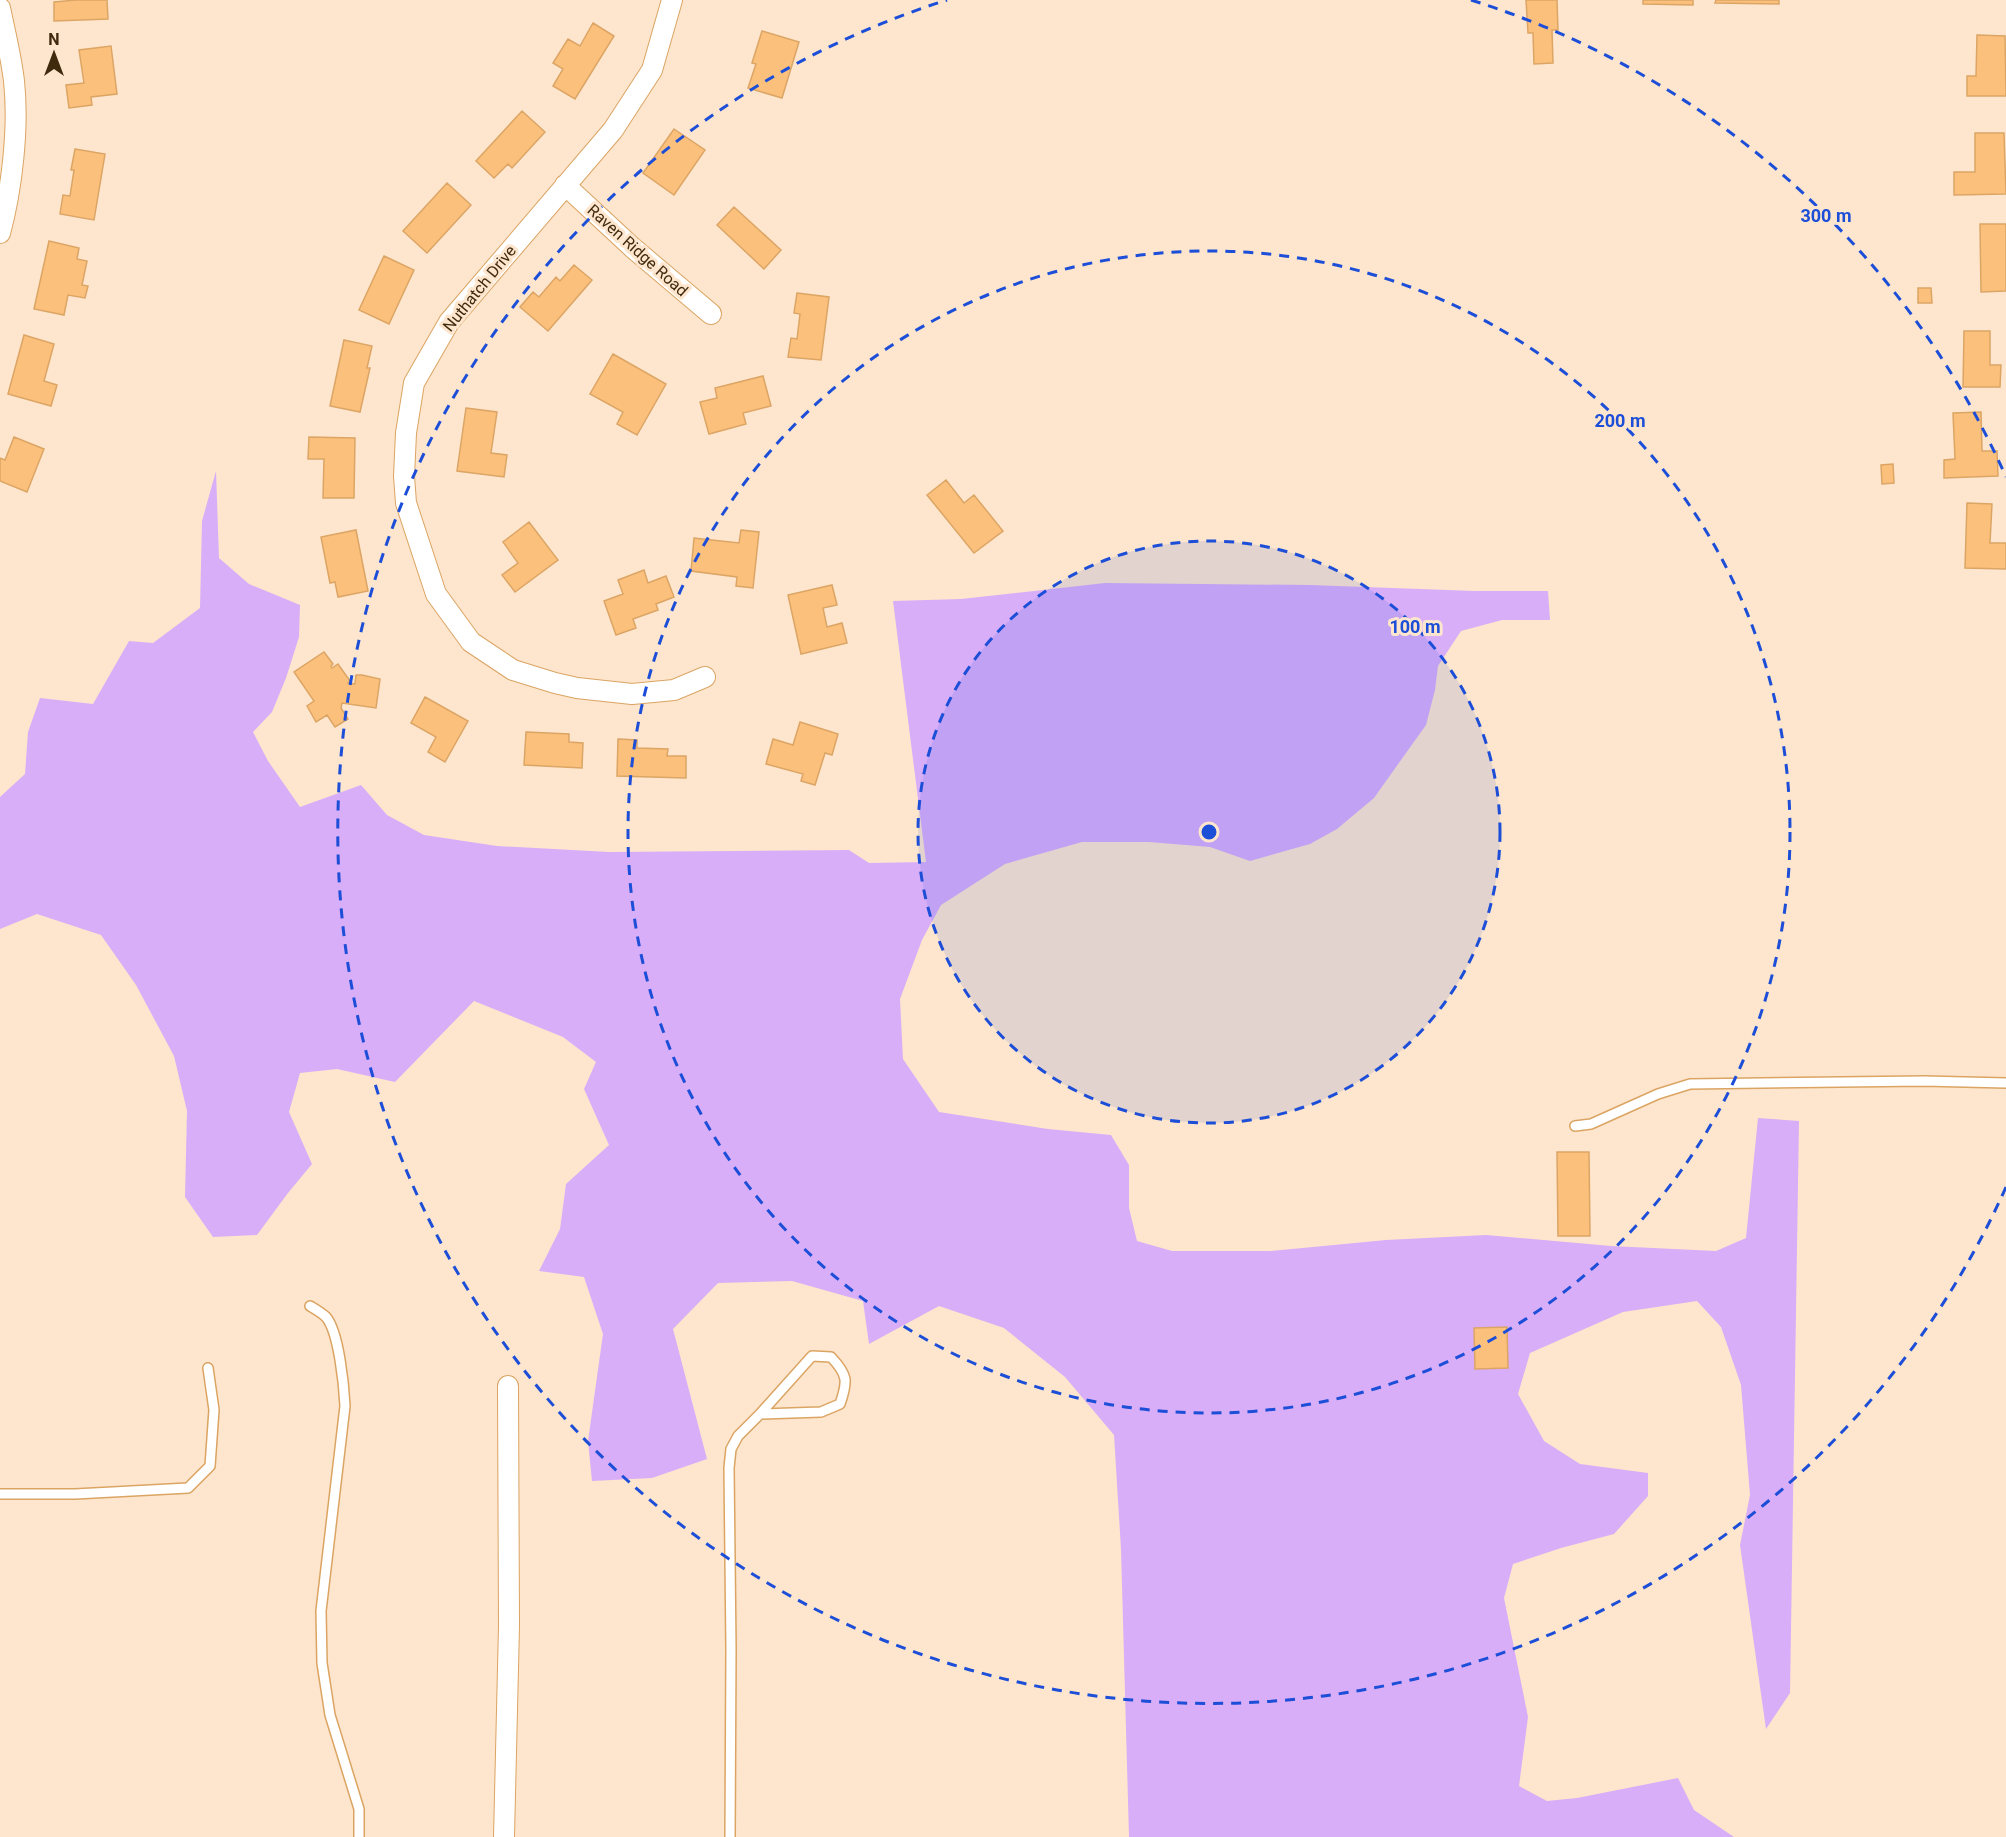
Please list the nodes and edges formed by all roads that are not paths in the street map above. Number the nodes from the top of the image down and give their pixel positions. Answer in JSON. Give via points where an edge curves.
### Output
{"nodes":[{"id":1,"x":672,"y":0,"type":"edge"},
{"id":2,"x":0,"y":8,"type":"edge"},
{"id":3,"x":7,"y":140,"type":"edge"},
{"id":4,"x":566,"y":185,"type":"junction"},
{"id":5,"x":0,"y":233,"type":"edge"},
{"id":6,"x":711,"y":314,"type":"dead end"},
{"id":7,"x":705,"y":677,"type":"dead end"},
{"id":8,"x":2006,"y":1083,"type":"edge"},
{"id":9,"x":1575,"y":1126,"type":"dead end"},
{"id":10,"x":310,"y":1305,"type":"dead end"},
{"id":11,"x":208,"y":1368,"type":"dead end"},
{"id":12,"x":508,"y":1386,"type":"dead end"},
{"id":13,"x":760,"y":1414,"type":"junction"},
{"id":14,"x":0,"y":1494,"type":"edge"},
{"id":15,"x":359,"y":1837,"type":"edge"},
{"id":16,"x":504,"y":1837,"type":"edge"},
{"id":17,"x":730,"y":1837,"type":"edge"}],
"edges":[{"from":1,"to":4,"type":"street","name":"Nuthatch Drive","via":[[652,70],[613,130]]},
{"from":2,"to":3,"type":"street","via":[[14,81]]},
{"from":3,"to":5,"type":"street","via":[[5,216]]},
{"from":4,"to":6,"type":"street","name":"Raven Ridge Road","via":[[633,249]]},
{"from":4,"to":7,"type":"street","name":"Nuthatch Drive","via":[[449,322],[414,383],[406,433],[406,503],[436,594],[471,642],[513,670],[577,688],[632,694],[674,690]]},
{"from":8,"to":9,"type":"lane","via":[[1690,1083],[1591,1125]]},
{"from":10,"to":15,"type":"lane","via":[[327,1318],[344,1378],[345,1406],[321,1611],[322,1663],[330,1715],[359,1809]]},
{"from":11,"to":14,"type":"lane","via":[[214,1410],[210,1466],[188,1488]]},
{"from":12,"to":16,"type":"street","via":[[509,1626]]},
{"from":13,"to":13,"type":"lane","via":[[812,1356],[831,1357],[844,1371],[846,1386],[840,1404],[821,1412]]},
{"from":13,"to":17,"type":"lane","via":[[738,1436],[731,1449],[729,1468]]}]}
